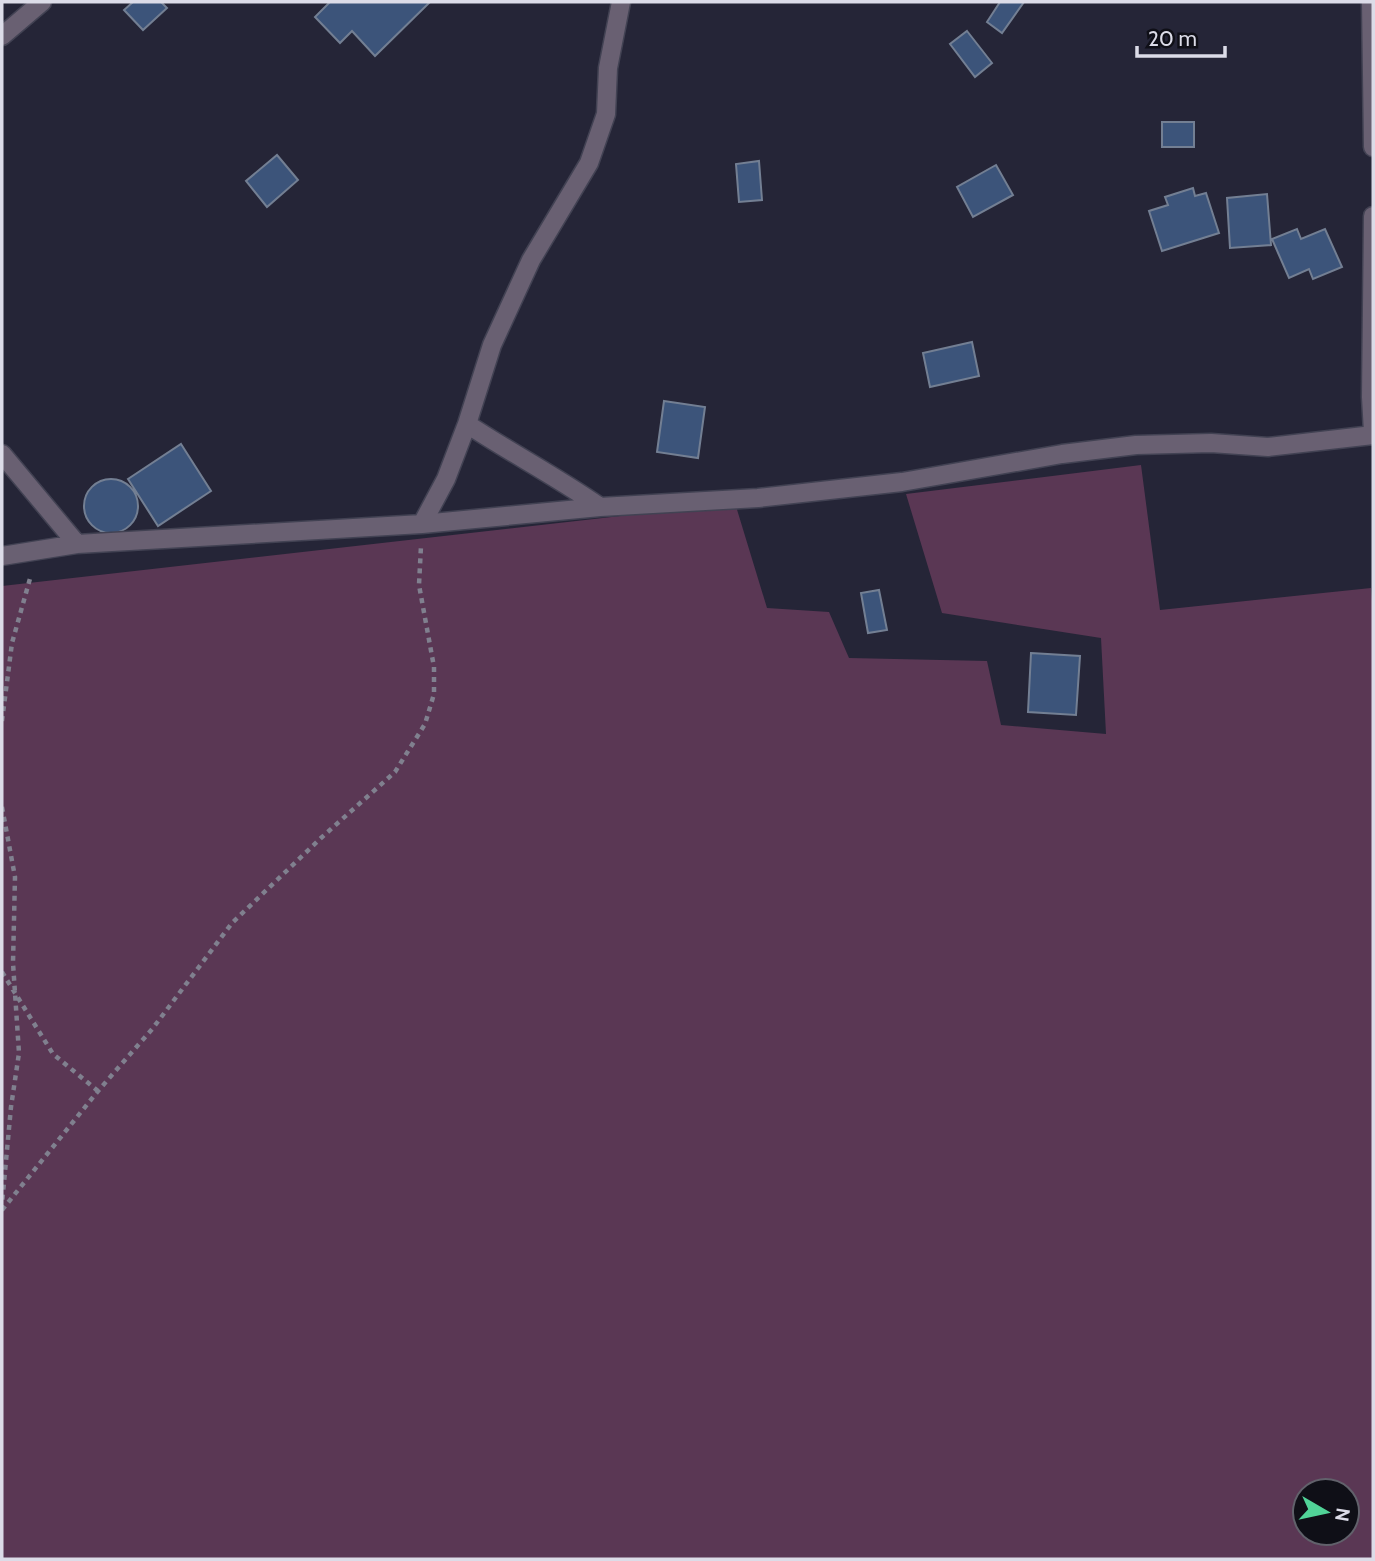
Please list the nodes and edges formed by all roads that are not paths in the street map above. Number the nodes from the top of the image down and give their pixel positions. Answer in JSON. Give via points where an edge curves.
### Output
{"nodes":[{"id":1,"x":42,"y":2,"type":"edge"},
{"id":2,"x":621,"y":2,"type":"edge"},
{"id":3,"x":1371,"y":2,"type":"edge"},
{"id":4,"x":2,"y":36,"type":"edge"},
{"id":5,"x":1373,"y":148,"type":"edge"},
{"id":6,"x":1373,"y":216,"type":"edge"},
{"id":7,"x":467,"y":424,"type":"junction"},
{"id":8,"x":1373,"y":433,"type":"edge"},
{"id":9,"x":2,"y":454,"type":"edge"},
{"id":10,"x":600,"y":507,"type":"junction"},
{"id":11,"x":422,"y":524,"type":"junction"},
{"id":12,"x":77,"y":544,"type":"junction"},
{"id":13,"x":2,"y":556,"type":"edge"}],
"edges":[{"from":1,"to":4,"type":"street"},
{"from":2,"to":7,"type":"street","via":[[608,68],[606,114],[589,163],[531,260],[492,345]]},
{"from":3,"to":5,"type":"street"},
{"from":6,"to":8,"type":"street"},
{"from":7,"to":10,"type":"street"},
{"from":7,"to":11,"type":"street"},
{"from":8,"to":10,"type":"street","via":[[1268,446],[1136,445],[902,482],[758,498]]},
{"from":9,"to":12,"type":"street"},
{"from":10,"to":11,"type":"street"},
{"from":11,"to":12,"type":"street"},
{"from":12,"to":13,"type":"street"}]}
